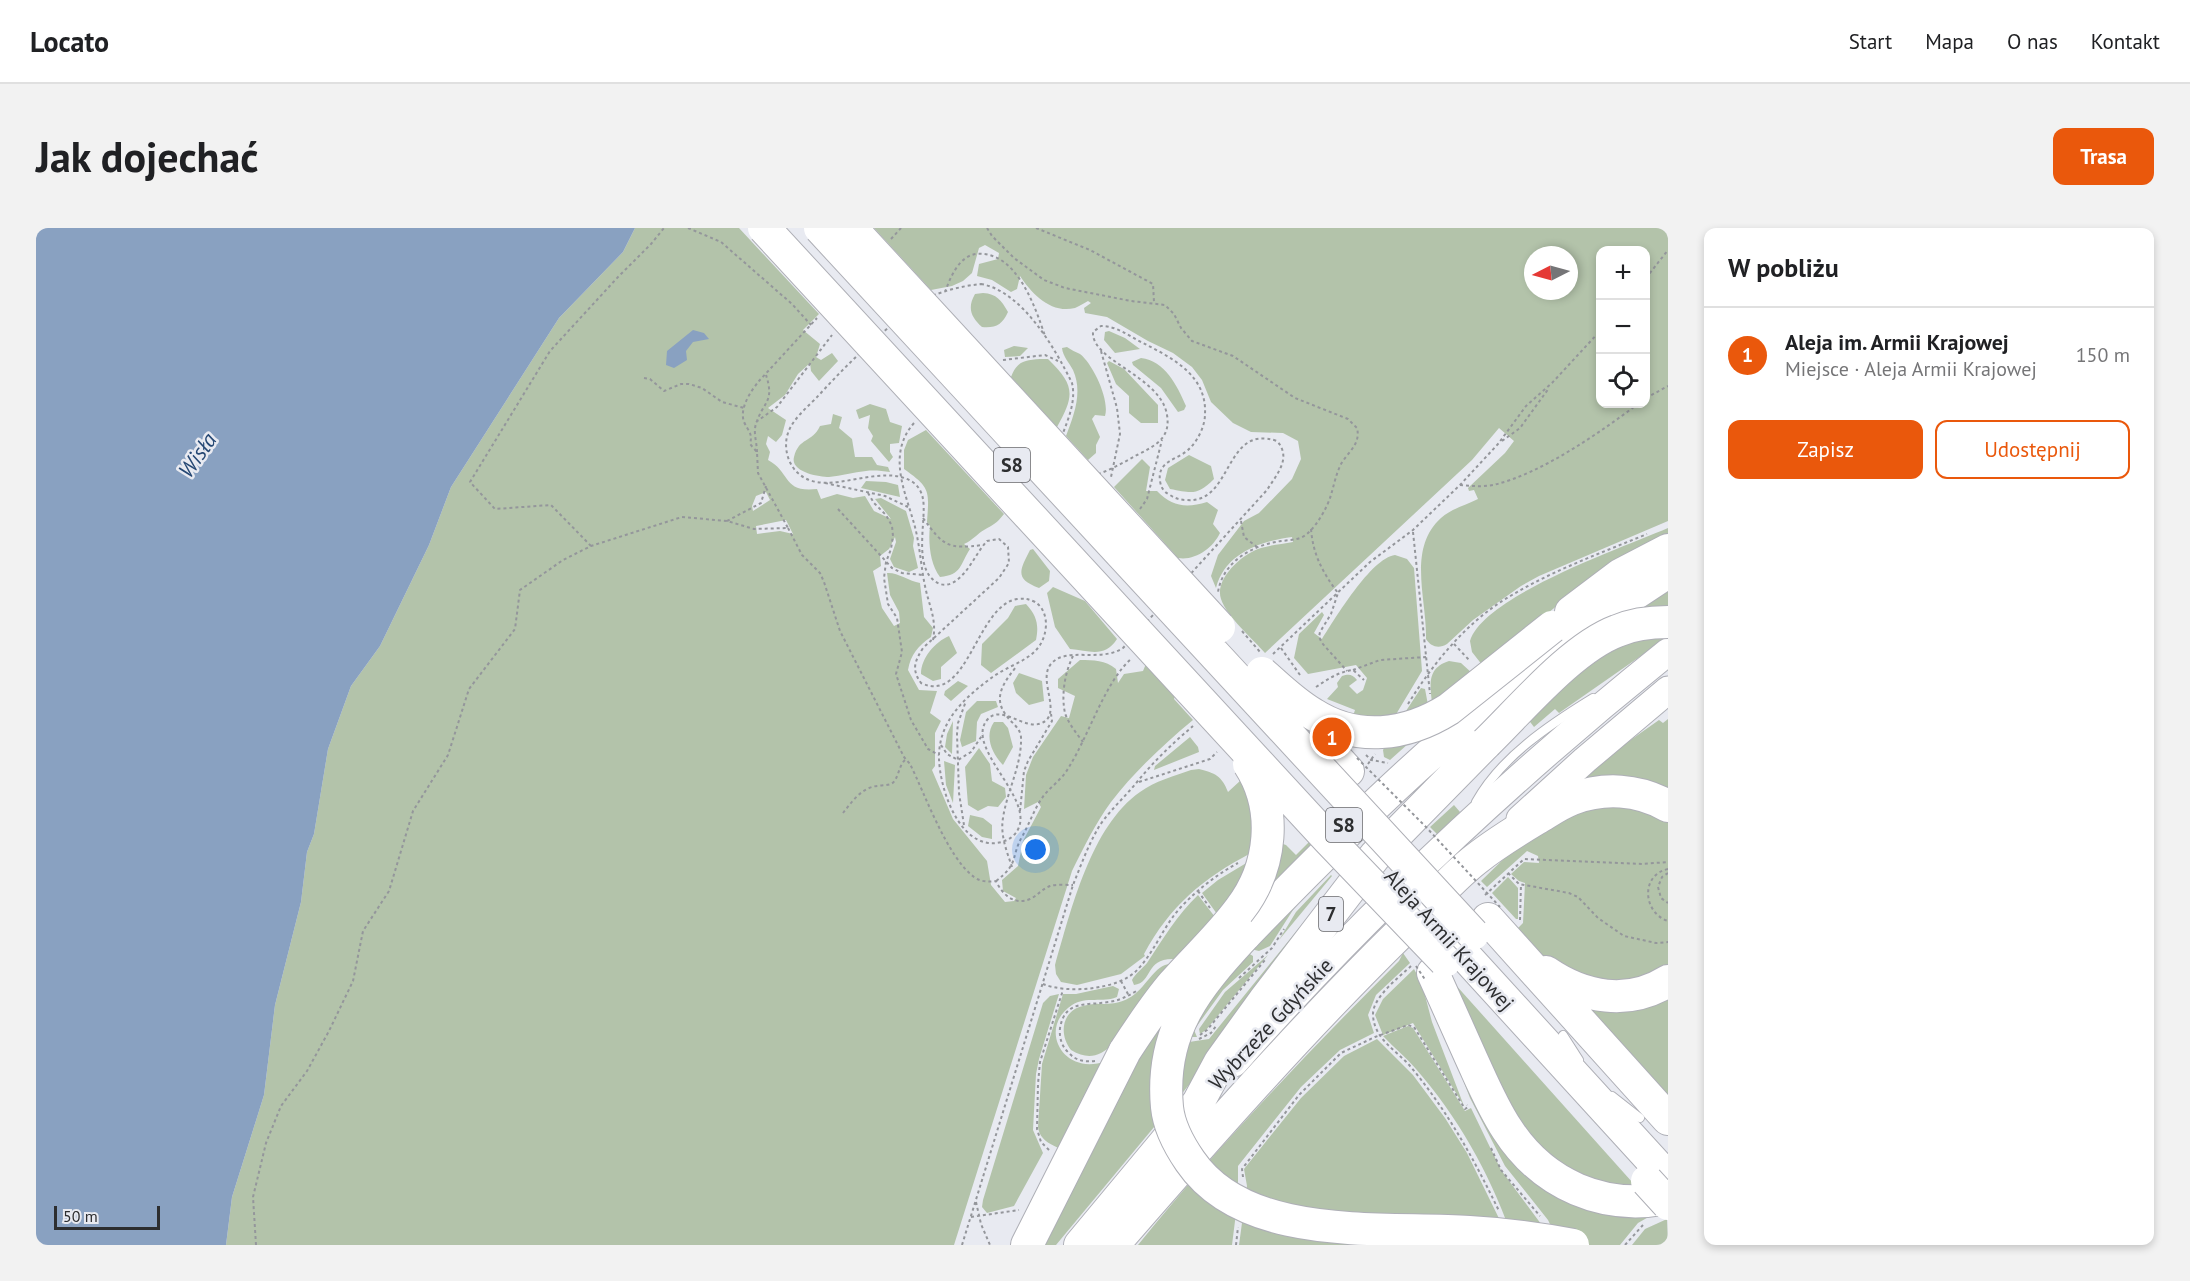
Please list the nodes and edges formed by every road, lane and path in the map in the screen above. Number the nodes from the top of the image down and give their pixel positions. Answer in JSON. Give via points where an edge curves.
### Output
{"nodes":[{"id":1,"x":664,"y":228,"type":"edge"},
{"id":2,"x":688,"y":228,"type":"edge"},
{"id":3,"x":764,"y":228,"type":"edge"},
{"id":4,"x":793,"y":228,"type":"edge"},
{"id":5,"x":820,"y":228,"type":"edge"},
{"id":6,"x":851,"y":228,"type":"edge"},
{"id":7,"x":901,"y":228,"type":"edge"},
{"id":8,"x":987,"y":228,"type":"edge"},
{"id":9,"x":1036,"y":228,"type":"edge"},
{"id":10,"x":886,"y":244,"type":"dead end"},
{"id":11,"x":1668,"y":250,"type":"edge"},
{"id":12,"x":1650,"y":273,"type":"edge"},
{"id":13,"x":926,"y":289,"type":"dead end"},
{"id":14,"x":945,"y":293,"type":"junction"},
{"id":15,"x":934,"y":298,"type":"dead end"},
{"id":16,"x":920,"y":302,"type":"dead end"},
{"id":17,"x":1154,"y":302,"type":"junction"},
{"id":18,"x":817,"y":318,"type":"dead end"},
{"id":19,"x":811,"y":325,"type":"junction"},
{"id":20,"x":833,"y":335,"type":"dead end"},
{"id":21,"x":1596,"y":335,"type":"edge"},
{"id":22,"x":1047,"y":342,"type":"junction"},
{"id":23,"x":1101,"y":351,"type":"dead end"},
{"id":24,"x":999,"y":361,"type":"dead end"},
{"id":25,"x":765,"y":374,"type":"junction"},
{"id":26,"x":644,"y":378,"type":"dead end"},
{"id":27,"x":1552,"y":383,"type":"junction"},
{"id":28,"x":1668,"y":386,"type":"edge"},
{"id":29,"x":1650,"y":396,"type":"edge"},
{"id":30,"x":744,"y":408,"type":"junction"},
{"id":31,"x":1633,"y":408,"type":"edge"},
{"id":32,"x":916,"y":421,"type":"dead end"},
{"id":33,"x":756,"y":422,"type":"junction"},
{"id":34,"x":1054,"y":428,"type":"dead end"},
{"id":35,"x":1062,"y":437,"type":"dead end"},
{"id":36,"x":1161,"y":440,"type":"dead end"},
{"id":37,"x":1498,"y":444,"type":"junction"},
{"id":38,"x":757,"y":452,"type":"junction"},
{"id":39,"x":1095,"y":472,"type":"dead end"},
{"id":40,"x":1111,"y":478,"type":"dead end"},
{"id":41,"x":1103,"y":480,"type":"dead end"},
{"id":42,"x":823,"y":483,"type":"dead end"},
{"id":43,"x":1460,"y":485,"type":"junction"},
{"id":44,"x":766,"y":486,"type":"junction"},
{"id":45,"x":868,"y":493,"type":"junction"},
{"id":46,"x":908,"y":507,"type":"junction"},
{"id":47,"x":838,"y":509,"type":"dead end"},
{"id":48,"x":1132,"y":516,"type":"dead end"},
{"id":49,"x":923,"y":518,"type":"dead end"},
{"id":50,"x":1241,"y":519,"type":"dead end"},
{"id":51,"x":728,"y":521,"type":"junction"},
{"id":52,"x":788,"y":528,"type":"junction"},
{"id":53,"x":1311,"y":530,"type":"junction"},
{"id":54,"x":1413,"y":531,"type":"junction"},
{"id":55,"x":983,"y":545,"type":"dead end"},
{"id":56,"x":591,"y":546,"type":"junction"},
{"id":57,"x":1257,"y":547,"type":"junction"},
{"id":58,"x":1668,"y":550,"type":"edge"},
{"id":59,"x":886,"y":562,"type":"junction"},
{"id":60,"x":1183,"y":568,"type":"dead end"},
{"id":61,"x":1668,"y":572,"type":"edge"},
{"id":62,"x":923,"y":575,"type":"junction"},
{"id":63,"x":1191,"y":576,"type":"dead end"},
{"id":64,"x":1218,"y":593,"type":"dead end"},
{"id":65,"x":1338,"y":593,"type":"junction"},
{"id":66,"x":1668,"y":622,"type":"edge"},
{"id":67,"x":1239,"y":628,"type":"dead end"},
{"id":68,"x":933,"y":640,"type":"dead end"},
{"id":69,"x":1454,"y":644,"type":"dead end"},
{"id":70,"x":1280,"y":647,"type":"junction"},
{"id":71,"x":1668,"y":652,"type":"edge"},
{"id":72,"x":1074,"y":655,"type":"dead end"},
{"id":73,"x":1135,"y":656,"type":"dead end"},
{"id":74,"x":1426,"y":657,"type":"junction"},
{"id":75,"x":1472,"y":663,"type":"dead end"},
{"id":76,"x":1018,"y":664,"type":"dead end"},
{"id":77,"x":1347,"y":670,"type":"junction"},
{"id":78,"x":1353,"y":670,"type":"junction"},
{"id":79,"x":1301,"y":675,"type":"dead end"},
{"id":80,"x":1364,"y":680,"type":"dead end"},
{"id":81,"x":1241,"y":687,"type":"junction"},
{"id":82,"x":1311,"y":690,"type":"dead end"},
{"id":83,"x":1668,"y":690,"type":"edge"},
{"id":84,"x":1430,"y":695,"type":"dead end"},
{"id":85,"x":967,"y":698,"type":"dead end"},
{"id":86,"x":1051,"y":710,"type":"dead end"},
{"id":87,"x":983,"y":734,"type":"dead end"},
{"id":88,"x":1083,"y":742,"type":"junction"},
{"id":89,"x":940,"y":743,"type":"dead end"},
{"id":90,"x":1364,"y":752,"type":"dead end"},
{"id":91,"x":939,"y":755,"type":"dead end"},
{"id":92,"x":1357,"y":758,"type":"dead end"},
{"id":93,"x":906,"y":759,"type":"junction"},
{"id":94,"x":958,"y":760,"type":"junction"},
{"id":95,"x":1393,"y":764,"type":"dead end"},
{"id":96,"x":1668,"y":806,"type":"edge"},
{"id":97,"x":843,"y":813,"type":"dead end"},
{"id":98,"x":1020,"y":817,"type":"dead end"},
{"id":99,"x":964,"y":828,"type":"dead end"},
{"id":100,"x":1475,"y":860,"type":"junction"},
{"id":101,"x":1583,"y":861,"type":"dead end"},
{"id":102,"x":1668,"y":862,"type":"edge"},
{"id":103,"x":1012,"y":867,"type":"junction"},
{"id":104,"x":1668,"y":869,"type":"edge"},
{"id":105,"x":1508,"y":873,"type":"dead end"},
{"id":106,"x":1668,"y":873,"type":"edge"},
{"id":107,"x":996,"y":882,"type":"junction"},
{"id":108,"x":1521,"y":884,"type":"junction"},
{"id":109,"x":1073,"y":885,"type":"junction"},
{"id":110,"x":1198,"y":891,"type":"dead end"},
{"id":111,"x":1668,"y":903,"type":"edge"},
{"id":112,"x":1520,"y":919,"type":"dead end"},
{"id":113,"x":1668,"y":921,"type":"edge"},
{"id":114,"x":1668,"y":942,"type":"edge"},
{"id":115,"x":1456,"y":951,"type":"junction"},
{"id":116,"x":1121,"y":981,"type":"junction"},
{"id":117,"x":1668,"y":981,"type":"edge"},
{"id":118,"x":1042,"y":984,"type":"junction"},
{"id":119,"x":1063,"y":990,"type":"junction"},
{"id":120,"x":1129,"y":996,"type":"dead end"},
{"id":121,"x":1208,"y":1030,"type":"dead end"},
{"id":122,"x":1199,"y":1035,"type":"dead end"},
{"id":123,"x":1379,"y":1036,"type":"junction"},
{"id":124,"x":1555,"y":1041,"type":"junction"},
{"id":125,"x":1587,"y":1073,"type":"dead end"},
{"id":126,"x":1603,"y":1089,"type":"dead end"},
{"id":127,"x":1463,"y":1098,"type":"dead end"},
{"id":128,"x":1198,"y":1103,"type":"junction"},
{"id":129,"x":1644,"y":1123,"type":"edge"},
{"id":130,"x":1044,"y":1159,"type":"dead end"},
{"id":131,"x":1243,"y":1183,"type":"dead end"},
{"id":132,"x":1661,"y":1185,"type":"edge"},
{"id":133,"x":976,"y":1202,"type":"junction"},
{"id":134,"x":1022,"y":1209,"type":"dead end"},
{"id":135,"x":979,"y":1216,"type":"junction"},
{"id":136,"x":971,"y":1218,"type":"junction"},
{"id":137,"x":1503,"y":1218,"type":"dead end"},
{"id":138,"x":256,"y":1245,"type":"edge"},
{"id":139,"x":962,"y":1245,"type":"edge"},
{"id":140,"x":990,"y":1245,"type":"edge"},
{"id":141,"x":1028,"y":1245,"type":"edge"},
{"id":142,"x":1080,"y":1245,"type":"edge"},
{"id":143,"x":1113,"y":1245,"type":"edge"},
{"id":144,"x":1573,"y":1245,"type":"edge"},
{"id":145,"x":1625,"y":1245,"type":"edge"}],
"edges":[{"from":1,"to":56,"type":"path","via":[[550,351],[470,482],[495,509],[551,505]]},
{"from":2,"to":19,"type":"path","via":[[721,242]]},
{"from":3,"to":81,"type":"highway","bridge":true},
{"from":4,"to":81,"type":"highway","number":"S8"},
{"from":5,"to":81,"type":"highway","number":"S8","bridge":true},
{"from":6,"to":81,"type":"highway","bridge":true},
{"from":7,"to":10,"type":"path"},
{"from":8,"to":17,"type":"path","via":[[1014,258],[1044,280],[1065,288]]},
{"from":9,"to":17,"type":"path","via":[[1090,250],[1153,284]]},
{"from":11,"to":12,"type":"path"},
{"from":13,"to":15,"type":"path"},
{"from":14,"to":16,"type":"path"},
{"from":14,"to":22,"type":"path","via":[[967,285],[989,286],[1030,315]]},
{"from":14,"to":22,"type":"path","via":[[964,259],[972,254],[995,256],[1026,288]]},
{"from":17,"to":53,"type":"path","via":[[1170,309],[1192,341],[1233,356],[1294,398],[1354,424],[1358,433],[1356,445],[1339,467],[1328,505]]},
{"from":18,"to":19,"type":"path"},
{"from":19,"to":25,"type":"path"},
{"from":20,"to":33,"type":"path","via":[[777,407]]},
{"from":21,"to":27,"type":"path"},
{"from":22,"to":24,"type":"path","via":[[1061,363],[1045,355]]},
{"from":23,"to":40,"type":"path","via":[[1120,434]]},
{"from":25,"to":30,"type":"path"},
{"from":25,"to":33,"type":"path","via":[[769,397]]},
{"from":26,"to":30,"type":"path","via":[[664,391],[681,384],[695,385],[722,402]]},
{"from":27,"to":37,"type":"path","via":[[1526,406]]},
{"from":27,"to":37,"type":"path","via":[[1520,428]]},
{"from":28,"to":29,"type":"path"},
{"from":30,"to":38,"type":"path","via":[[744,421],[752,437],[750,444]]},
{"from":31,"to":43,"type":"path","via":[[1596,435],[1521,477],[1491,485]]},
{"from":32,"to":46,"type":"path","via":[[906,432],[900,462]]},
{"from":33,"to":38,"type":"path"},
{"from":34,"to":35,"type":"path"},
{"from":36,"to":48,"type":"path","via":[[1147,499]]},
{"from":37,"to":43,"type":"path"},
{"from":38,"to":44,"type":"path","via":[[758,473]]},
{"from":39,"to":41,"type":"path"},
{"from":42,"to":45,"type":"path"},
{"from":43,"to":54,"type":"path"},
{"from":44,"to":51,"type":"path","via":[[761,503]]},
{"from":44,"to":52,"type":"path"},
{"from":45,"to":46,"type":"path"},
{"from":45,"to":59,"type":"path","via":[[892,526],[893,543]]},
{"from":46,"to":62,"type":"path","via":[[916,528]]},
{"from":47,"to":59,"type":"path"},
{"from":49,"to":55,"type":"path","via":[[948,545]]},
{"from":50,"to":57,"type":"path","via":[[1244,537]]},
{"from":51,"to":52,"type":"path","via":[[754,529]]},
{"from":51,"to":56,"type":"path","via":[[682,517]]},
{"from":52,"to":93,"type":"path","via":[[802,555],[824,582],[840,631]]},
{"from":53,"to":57,"type":"path","via":[[1298,539]]},
{"from":53,"to":65,"type":"path","via":[[1315,554]]},
{"from":54,"to":65,"type":"path","via":[[1370,562]]},
{"from":54,"to":74,"type":"path"},
{"from":56,"to":138,"type":"path","via":[[520,590],[515,628],[469,689],[448,755],[413,811],[389,891],[363,932],[352,981],[307,1071],[281,1106],[266,1143],[253,1197]]},
{"from":57,"to":64,"type":"path","via":[[1246,551],[1230,567]]},
{"from":58,"to":81,"type":"highway","bridge":true,"via":[[1620,575],[1449,709],[1424,723],[1399,731],[1366,732],[1336,726]]},
{"from":59,"to":62,"type":"path","via":[[902,573]]},
{"from":59,"to":91,"type":"path","via":[[888,604],[897,618],[902,652],[896,674],[911,720],[928,749]]},
{"from":60,"to":63,"type":"path"},
{"from":61,"to":144,"type":"highway","bridge":true,"via":[[1559,646],[1472,717],[1375,805],[1215,968],[1190,1002],[1167,1065],[1166,1098],[1172,1127],[1184,1153],[1201,1175],[1233,1200],[1258,1212],[1289,1221],[1346,1227],[1469,1232]]},
{"from":62,"to":68,"type":"path","via":[[934,616]]},
{"from":65,"to":70,"type":"path"},
{"from":65,"to":77,"type":"path","via":[[1319,637]]},
{"from":66,"to":128,"type":"highway","number":"7","bridge":true,"via":[[1617,631],[1569,662],[1375,856],[1220,1062]]},
{"from":67,"to":81,"type":"path","bridge":true},
{"from":69,"to":75,"type":"path"},
{"from":70,"to":79,"type":"path"},
{"from":70,"to":81,"type":"path"},
{"from":71,"to":128,"type":"main road","name":"Wybrzeże Gdyńskie","via":[[1469,824],[1334,957]]},
{"from":72,"to":88,"type":"path","via":[[1066,677],[1065,714]]},
{"from":73,"to":88,"type":"path","via":[[1123,666],[1104,696]]},
{"from":74,"to":78,"type":"path","via":[[1380,660]]},
{"from":74,"to":84,"type":"path"},
{"from":76,"to":103,"type":"path","via":[[1002,685],[999,697],[1005,715],[1017,726],[1021,737],[1017,769],[1003,818],[1004,842]]},
{"from":77,"to":78,"type":"path"},
{"from":77,"to":82,"type":"path"},
{"from":78,"to":80,"type":"path"},
{"from":81,"to":109,"type":"path","via":[[1145,770],[1118,801],[1100,826]]},
{"from":81,"to":115,"type":"highway","name":"Aleja Armii Krajowej","number":"S8"},
{"from":81,"to":115,"type":"highway","bridge":true,"via":[[1388,903]]},
{"from":81,"to":115,"type":"highway","bridge":true,"via":[[1325,746]]},
{"from":81,"to":141,"type":"highway","bridge":true,"via":[[1252,770],[1261,789],[1268,822],[1264,859],[1255,884],[1241,909],[1172,985],[1125,1051]]},
{"from":83,"to":100,"type":"main road","name":"Wybrzeże Gdyńskie"},
{"from":85,"to":94,"type":"path","via":[[958,723]]},
{"from":86,"to":98,"type":"path","via":[[1052,721],[1024,771]]},
{"from":87,"to":94,"type":"path","via":[[971,752]]},
{"from":88,"to":103,"type":"path","via":[[1068,769],[1043,796],[1021,838]]},
{"from":89,"to":94,"type":"path","via":[[947,754]]},
{"from":90,"to":95,"type":"path","via":[[1371,760]]},
{"from":92,"to":115,"type":"path","bridge":true,"via":[[1426,827]]},
{"from":93,"to":97,"type":"path","via":[[891,784],[862,791]]},
{"from":93,"to":107,"type":"path","via":[[953,852],[974,877]]},
{"from":94,"to":99,"type":"path"},
{"from":96,"to":100,"type":"highway","via":[[1630,792],[1589,794],[1520,828]]},
{"from":100,"to":143,"type":"highway","name":"Wybrzeże Gdyńskie","via":[[1300,1035]]},
{"from":101,"to":102,"type":"path"},
{"from":103,"to":107,"type":"path"},
{"from":104,"to":113,"type":"path","via":[[1653,877],[1648,898],[1653,911]]},
{"from":105,"to":108,"type":"path"},
{"from":106,"to":111,"type":"path","via":[[1658,887],[1661,898]]},
{"from":107,"to":109,"type":"path","via":[[1001,892],[1020,902],[1050,886]]},
{"from":108,"to":112,"type":"path"},
{"from":108,"to":114,"type":"path","via":[[1578,897],[1598,918],[1624,936]]},
{"from":109,"to":118,"type":"path"},
{"from":110,"to":116,"type":"path","via":[[1168,922],[1137,971]]},
{"from":115,"to":117,"type":"highway","via":[[1543,970],[1584,992],[1607,997],[1631,996]]},
{"from":115,"to":124,"type":"highway","name":"Aleja Armii Krajowej","number":"S8"},
{"from":115,"to":129,"type":"highway"},
{"from":115,"to":132,"type":"highway"},
{"from":115,"to":132,"type":"highway","via":[[1500,1117],[1532,1160],[1562,1183],[1597,1197],[1631,1202]]},
{"from":116,"to":119,"type":"path"},
{"from":116,"to":120,"type":"path"},
{"from":118,"to":119,"type":"path"},
{"from":118,"to":133,"type":"path"},
{"from":119,"to":130,"type":"path","via":[[1040,1062],[1037,1129],[1041,1142],[1049,1149]]},
{"from":121,"to":122,"type":"path"},
{"from":123,"to":127,"type":"path","via":[[1413,1026],[1465,1109],[1468,1107]]},
{"from":123,"to":131,"type":"path","via":[[1341,1053],[1299,1095],[1242,1169]]},
{"from":123,"to":137,"type":"path","via":[[1409,1065],[1447,1116],[1470,1151]]},
{"from":124,"to":125,"type":"lane"},
{"from":124,"to":129,"type":"highway","name":"Aleja Armii Krajowej","number":"S8"},
{"from":126,"to":129,"type":"lane"},
{"from":128,"to":142,"type":"highway","name":"Wybrzeże Gdyńskie","number":"7"},
{"from":129,"to":132,"type":"highway","name":"Aleja Armii Krajowej","number":"S8"},
{"from":132,"to":145,"type":"path"},
{"from":133,"to":135,"type":"path"},
{"from":133,"to":136,"type":"path"},
{"from":134,"to":135,"type":"path"},
{"from":135,"to":136,"type":"path"},
{"from":135,"to":140,"type":"path"},
{"from":136,"to":139,"type":"path"}]}
